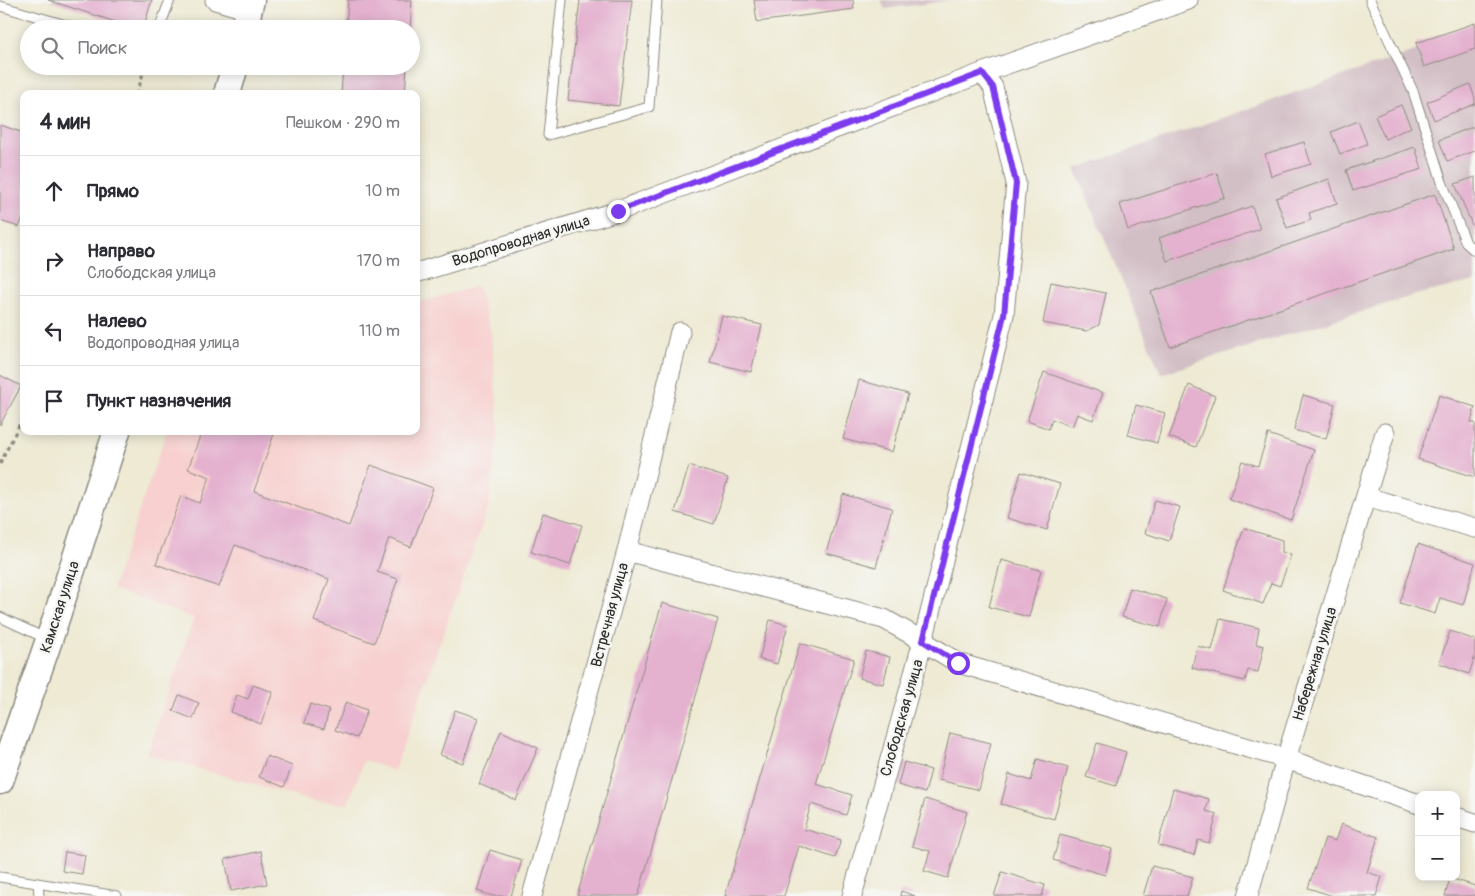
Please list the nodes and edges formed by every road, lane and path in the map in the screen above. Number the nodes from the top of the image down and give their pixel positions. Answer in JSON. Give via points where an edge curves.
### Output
{"nodes":[{"id":1,"x":170,"y":0,"type":"edge"},
{"id":2,"x":215,"y":0,"type":"edge"},
{"id":3,"x":562,"y":0,"type":"edge"},
{"id":4,"x":657,"y":0,"type":"edge"},
{"id":5,"x":1188,"y":0,"type":"edge"},
{"id":6,"x":1370,"y":0,"type":"edge"},
{"id":7,"x":0,"y":6,"type":"edge"},
{"id":8,"x":248,"y":13,"type":"edge"},
{"id":9,"x":49,"y":20,"type":"edge"},
{"id":10,"x":162,"y":20,"type":"edge"},
{"id":11,"x":982,"y":73,"type":"junction"},
{"id":12,"x":142,"y":75,"type":"edge"},
{"id":13,"x":232,"y":75,"type":"edge"},
{"id":14,"x":137,"y":90,"type":"edge"},
{"id":15,"x":228,"y":90,"type":"edge"},
{"id":16,"x":1475,"y":251,"type":"edge"},
{"id":17,"x":420,"y":272,"type":"edge"},
{"id":18,"x":680,"y":332,"type":"dead end"},
{"id":19,"x":20,"y":422,"type":"edge"},
{"id":20,"x":1385,"y":433,"type":"dead end"},
{"id":21,"x":116,"y":435,"type":"edge"},
{"id":22,"x":0,"y":464,"type":"edge"},
{"id":23,"x":1366,"y":497,"type":"junction"},
{"id":24,"x":1475,"y":528,"type":"edge"},
{"id":25,"x":627,"y":551,"type":"junction"},
{"id":26,"x":0,"y":617,"type":"edge"},
{"id":27,"x":49,"y":640,"type":"junction"},
{"id":28,"x":923,"y":641,"type":"junction"},
{"id":29,"x":1286,"y":759,"type":"junction"},
{"id":30,"x":0,"y":781,"type":"edge"},
{"id":31,"x":1415,"y":803,"type":"edge"},
{"id":32,"x":1460,"y":818,"type":"edge"},
{"id":33,"x":1475,"y":823,"type":"edge"},
{"id":34,"x":0,"y":877,"type":"edge"},
{"id":35,"x":38,"y":883,"type":"junction"},
{"id":36,"x":39,"y":896,"type":"edge"},
{"id":37,"x":117,"y":896,"type":"edge"},
{"id":38,"x":532,"y":896,"type":"edge"},
{"id":39,"x":852,"y":896,"type":"edge"},
{"id":40,"x":1248,"y":896,"type":"edge"}],
"edges":[{"from":1,"to":10,"type":"lane"},
{"from":2,"to":8,"type":"street"},
{"from":3,"to":4,"type":"lane","via":[[548,135],[648,107]]},
{"from":5,"to":11,"type":"street","name":"Водопроводная улица"},
{"from":6,"to":16,"type":"lane","via":[[1413,91],[1442,182],[1466,243]]},
{"from":7,"to":9,"type":"lane"},
{"from":11,"to":17,"type":"street","name":"Водопроводная улица","via":[[618,211]]},
{"from":11,"to":28,"type":"street","name":"Слободская улица","via":[[993,87],[1016,183],[1004,315]]},
{"from":12,"to":14,"type":"path"},
{"from":13,"to":15,"type":"street"},
{"from":18,"to":25,"type":"street","name":"Встречная улица"},
{"from":19,"to":22,"type":"path"},
{"from":20,"to":23,"type":"street","name":"Набережная улица"},
{"from":21,"to":27,"type":"street","name":"Камская улица"},
{"from":23,"to":24,"type":"street"},
{"from":23,"to":29,"type":"street","name":"Набережная улица"},
{"from":25,"to":28,"type":"street","via":[[884,619]]},
{"from":25,"to":38,"type":"street","name":"Встречная улица"},
{"from":26,"to":27,"type":"lane"},
{"from":27,"to":30,"type":"street","name":"Камская улица"},
{"from":28,"to":29,"type":"street","via":[[958,663]]},
{"from":28,"to":39,"type":"street","name":"Слободская улица"},
{"from":29,"to":31,"type":"street"},
{"from":29,"to":40,"type":"street","name":"Набережная улица"},
{"from":32,"to":33,"type":"street"},
{"from":34,"to":35,"type":"lane"},
{"from":35,"to":36,"type":"lane"},
{"from":35,"to":37,"type":"lane"}]}
